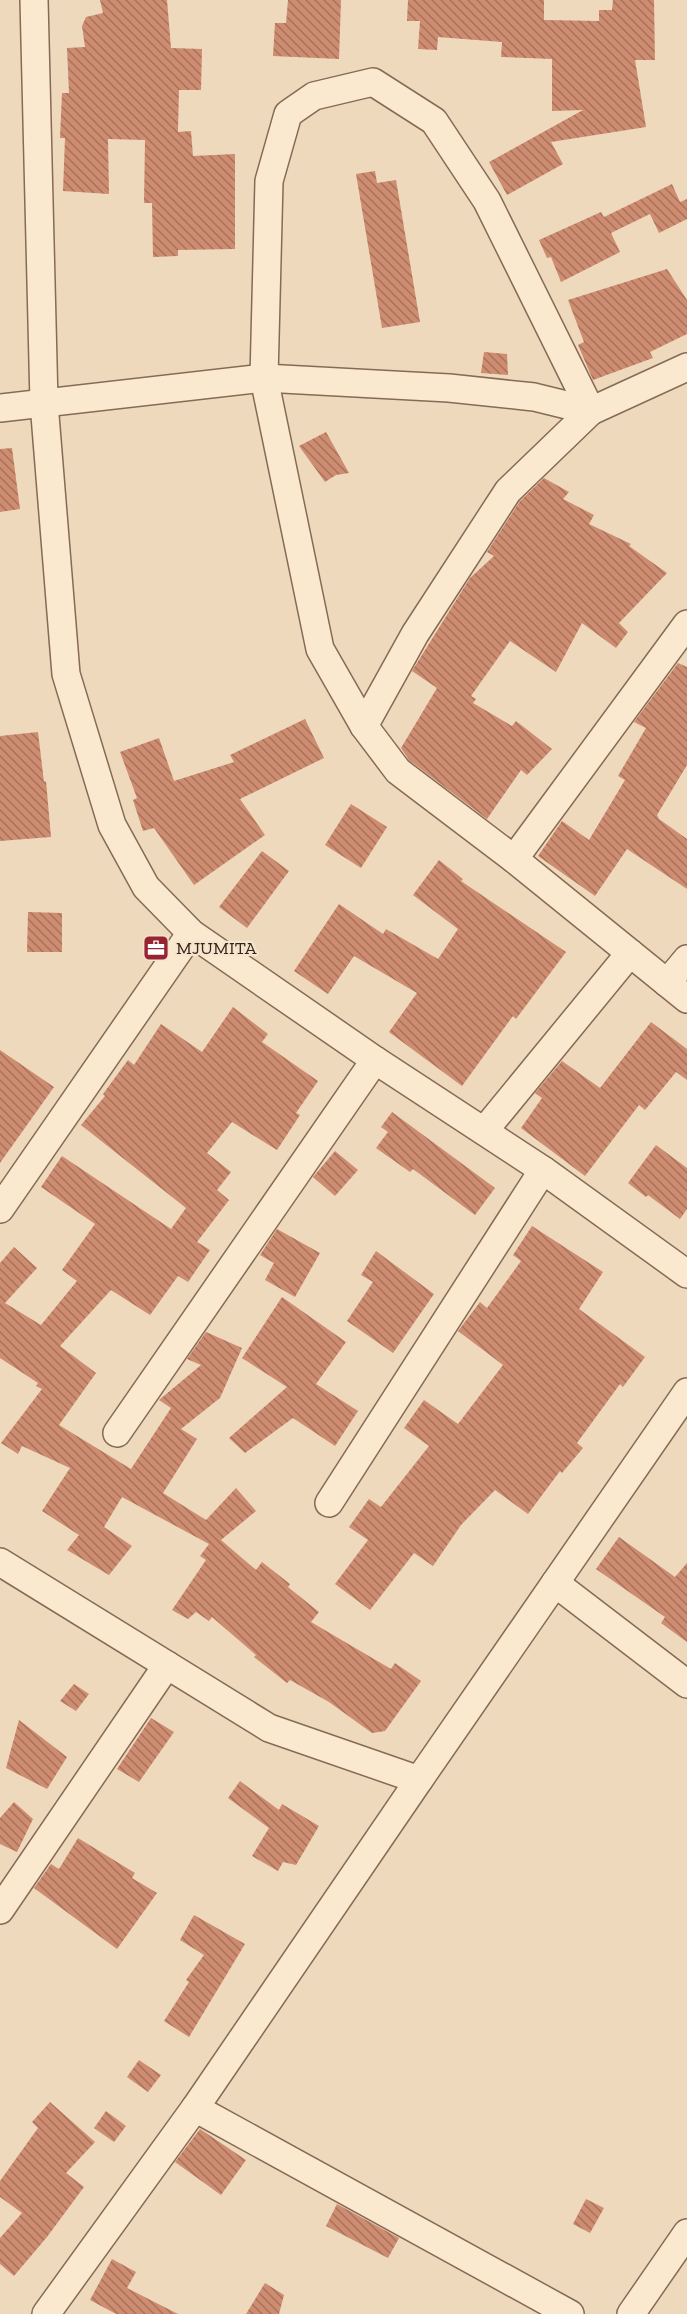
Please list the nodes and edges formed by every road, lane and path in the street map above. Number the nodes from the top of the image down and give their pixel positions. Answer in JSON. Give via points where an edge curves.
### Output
{"nodes":[{"id":1,"x":34,"y":0,"type":"edge"},
{"id":2,"x":687,"y":367,"type":"edge"},
{"id":3,"x":264,"y":378,"type":"junction"},
{"id":4,"x":44,"y":403,"type":"junction"},
{"id":5,"x":0,"y":408,"type":"edge"},
{"id":6,"x":591,"y":411,"type":"junction"},
{"id":7,"x":687,"y":624,"type":"edge"},
{"id":8,"x":364,"y":726,"type":"junction"},
{"id":9,"x":514,"y":859,"type":"junction"},
{"id":10,"x":191,"y":933,"type":"junction"},
{"id":11,"x":630,"y":953,"type":"junction"},
{"id":12,"x":687,"y":959,"type":"edge"},
{"id":13,"x":677,"y":991,"type":"edge"},
{"id":14,"x":375,"y":1060,"type":"junction"},
{"id":15,"x":484,"y":1131,"type":"junction"},
{"id":16,"x":543,"y":1170,"type":"junction"},
{"id":17,"x":0,"y":1209,"type":"edge"},
{"id":18,"x":687,"y":1274,"type":"edge"},
{"id":19,"x":687,"y":1392,"type":"edge"},
{"id":20,"x":117,"y":1433,"type":"dead end"},
{"id":21,"x":329,"y":1503,"type":"dead end"},
{"id":22,"x":0,"y":1562,"type":"edge"},
{"id":23,"x":555,"y":1583,"type":"junction"},
{"id":24,"x":167,"y":1665,"type":"junction"},
{"id":25,"x":687,"y":1684,"type":"edge"},
{"id":26,"x":419,"y":1780,"type":"junction"},
{"id":27,"x":0,"y":1910,"type":"edge"},
{"id":28,"x":195,"y":2108,"type":"junction"},
{"id":29,"x":687,"y":2234,"type":"edge"},
{"id":30,"x":46,"y":2314,"type":"edge"},
{"id":31,"x":570,"y":2314,"type":"edge"},
{"id":32,"x":631,"y":2314,"type":"edge"}],
"edges":[{"from":1,"to":4,"type":"street"},
{"from":2,"to":6,"type":"street"},
{"from":3,"to":4,"type":"street"},
{"from":3,"to":6,"type":"street","via":[[448,388],[534,397]]},
{"from":3,"to":6,"type":"street","via":[[269,181],[288,114],[314,96],[373,82],[434,121],[487,201]]},
{"from":3,"to":8,"type":"street","via":[[320,649]]},
{"from":4,"to":5,"type":"street"},
{"from":4,"to":10,"type":"street","via":[[66,674],[112,825],[146,887]]},
{"from":6,"to":8,"type":"street","via":[[508,491],[415,633]]},
{"from":7,"to":9,"type":"street"},
{"from":8,"to":9,"type":"street","via":[[398,771]]},
{"from":9,"to":11,"type":"street"},
{"from":10,"to":14,"type":"street"},
{"from":10,"to":17,"type":"street"},
{"from":11,"to":13,"type":"street"},
{"from":11,"to":15,"type":"street"},
{"from":12,"to":13,"type":"street"},
{"from":14,"to":15,"type":"street"},
{"from":14,"to":20,"type":"street"},
{"from":15,"to":16,"type":"street"},
{"from":16,"to":18,"type":"street"},
{"from":16,"to":21,"type":"street"},
{"from":19,"to":23,"type":"street"},
{"from":22,"to":24,"type":"street"},
{"from":23,"to":25,"type":"street"},
{"from":23,"to":26,"type":"street"},
{"from":24,"to":26,"type":"street","via":[[269,1728]]},
{"from":24,"to":27,"type":"street"},
{"from":26,"to":28,"type":"street"},
{"from":28,"to":30,"type":"street"},
{"from":28,"to":31,"type":"street"},
{"from":29,"to":32,"type":"street"}]}
